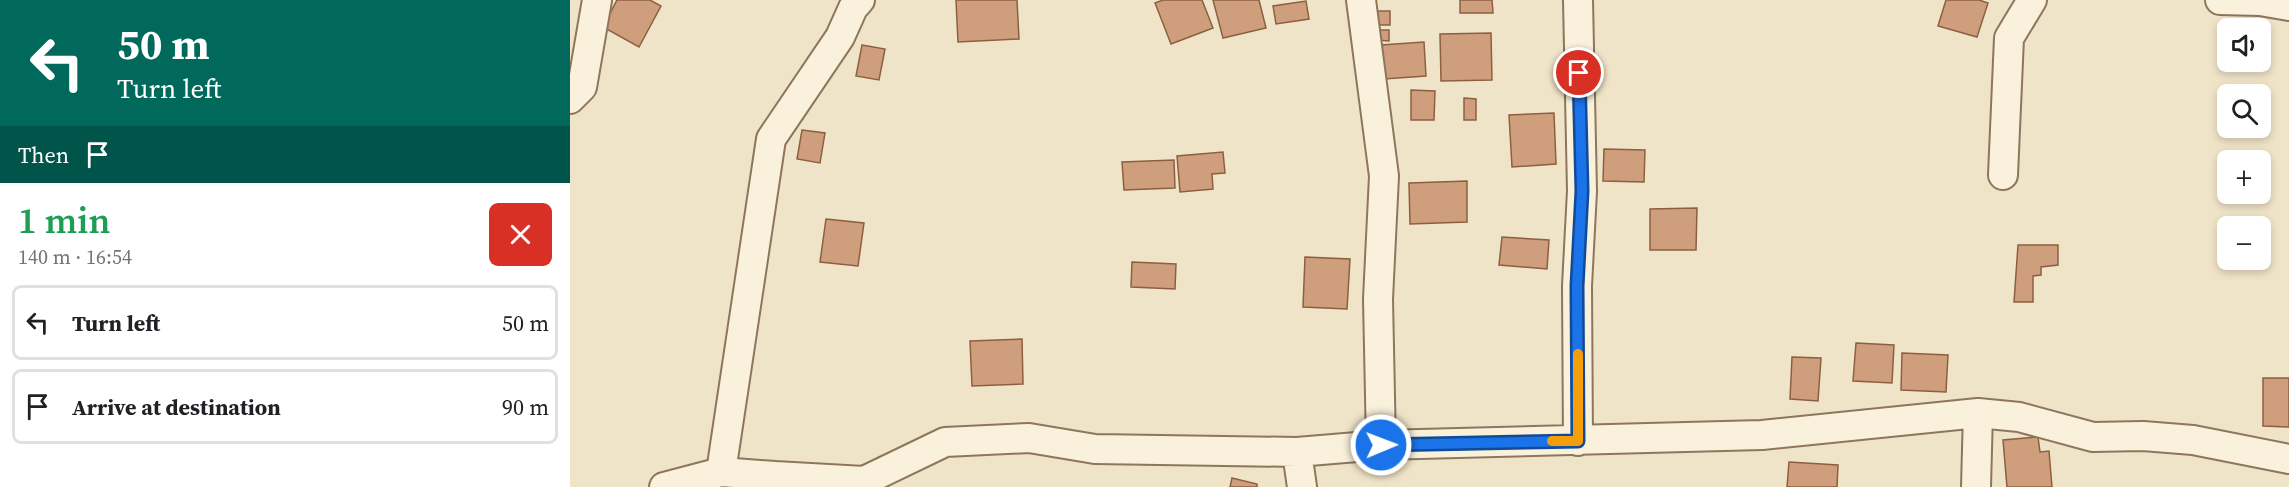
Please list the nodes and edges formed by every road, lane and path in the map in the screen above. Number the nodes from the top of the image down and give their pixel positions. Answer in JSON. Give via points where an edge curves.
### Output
{"nodes":[{"id":1,"x":597,"y":0,"type":"edge"},
{"id":2,"x":860,"y":0,"type":"edge"},
{"id":3,"x":1361,"y":0,"type":"edge"},
{"id":4,"x":1578,"y":0,"type":"edge"},
{"id":5,"x":2032,"y":0,"type":"edge"},
{"id":6,"x":2220,"y":0,"type":"edge"},
{"id":7,"x":2289,"y":6,"type":"edge"},
{"id":8,"x":2016,"y":12,"type":"edge"},
{"id":9,"x":570,"y":99,"type":"edge"},
{"id":10,"x":2003,"y":175,"type":"dead end"},
{"id":11,"x":1978,"y":413,"type":"junction"},
{"id":12,"x":1578,"y":441,"type":"junction"},
{"id":13,"x":1381,"y":445,"type":"junction"},
{"id":14,"x":1297,"y":452,"type":"junction"},
{"id":15,"x":2289,"y":459,"type":"edge"},
{"id":16,"x":721,"y":472,"type":"junction"},
{"id":17,"x":775,"y":481,"type":"edge"},
{"id":18,"x":664,"y":487,"type":"edge"},
{"id":19,"x":1302,"y":487,"type":"edge"},
{"id":20,"x":1976,"y":487,"type":"edge"}],
"edges":[{"from":1,"to":9,"type":"street","via":[[582,87]]},
{"from":2,"to":16,"type":"street","via":[[840,38],[771,139]]},
{"from":3,"to":13,"type":"street","via":[[1384,176],[1378,299]]},
{"from":4,"to":12,"type":"street","via":[[1582,191],[1577,286]]},
{"from":5,"to":8,"type":"street"},
{"from":6,"to":7,"type":"street"},
{"from":8,"to":10,"type":"street","via":[[2009,38]]},
{"from":11,"to":12,"type":"street","via":[[1762,435]]},
{"from":11,"to":15,"type":"street","via":[[2019,417],[2093,437],[2193,440]]},
{"from":11,"to":20,"type":"street"},
{"from":12,"to":13,"type":"street"},
{"from":13,"to":14,"type":"street"},
{"from":14,"to":17,"type":"street","via":[[1095,448],[1029,438],[945,442],[864,481]]},
{"from":14,"to":19,"type":"street"},
{"from":16,"to":17,"type":"street"},
{"from":16,"to":18,"type":"street"}]}
